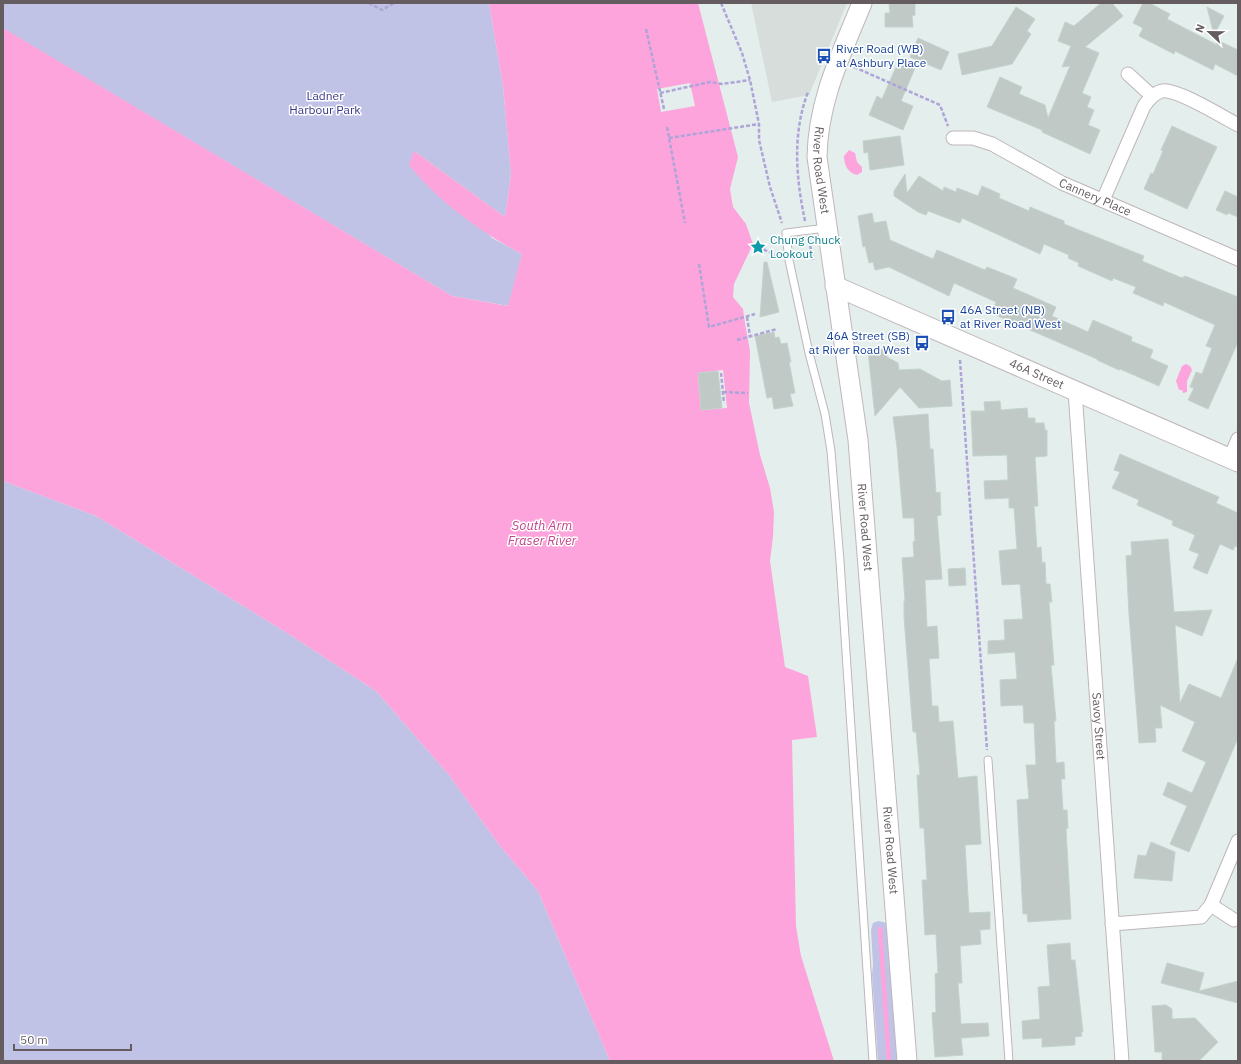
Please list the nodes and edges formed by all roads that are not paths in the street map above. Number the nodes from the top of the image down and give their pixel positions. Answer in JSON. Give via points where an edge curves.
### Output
{"nodes":[{"id":1,"x":862,"y":3,"type":"edge"},
{"id":2,"x":1128,"y":74,"type":"dead end"},
{"id":3,"x":1152,"y":96,"type":"junction"},
{"id":4,"x":1238,"y":124,"type":"edge"},
{"id":5,"x":953,"y":138,"type":"road end"},
{"id":6,"x":1103,"y":200,"type":"junction"},
{"id":7,"x":826,"y":228,"type":"junction"},
{"id":8,"x":1238,"y":259,"type":"edge"},
{"id":9,"x":835,"y":286,"type":"junction"},
{"id":10,"x":1075,"y":391,"type":"junction"},
{"id":11,"x":1238,"y":439,"type":"edge"},
{"id":12,"x":1234,"y":460,"type":"edge"},
{"id":13,"x":988,"y":760,"type":"road end"},
{"id":14,"x":1238,"y":842,"type":"edge"},
{"id":15,"x":1211,"y":905,"type":"junction"},
{"id":16,"x":1234,"y":920,"type":"dead end"},
{"id":17,"x":1112,"y":924,"type":"junction"},
{"id":18,"x":873,"y":1061,"type":"edge"},
{"id":19,"x":906,"y":1061,"type":"edge"},
{"id":20,"x":1009,"y":1061,"type":"edge"},
{"id":21,"x":1122,"y":1061,"type":"edge"}],
"edges":[{"from":1,"to":7,"type":"main road","name":"River Road West","via":[[828,88],[820,116],[817,158]]},
{"from":2,"to":3,"type":"street"},
{"from":3,"to":4,"type":"street","via":[[1164,91],[1176,93]]},
{"from":3,"to":6,"type":"street","via":[[1140,114]]},
{"from":5,"to":6,"type":"street","name":"Cannery Place","via":[[973,138],[992,144],[1042,173]]},
{"from":6,"to":8,"type":"street","name":"Cannery Place"},
{"from":7,"to":9,"type":"main road","name":"River Road West"},
{"from":7,"to":18,"type":"lane","via":[[786,233],[789,260],[825,414],[831,451]]},
{"from":9,"to":10,"type":"main road","name":"46A Street"},
{"from":9,"to":19,"type":"main road","name":"River Road West","via":[[858,440]]},
{"from":10,"to":12,"type":"main road","name":"46A Street"},
{"from":10,"to":17,"type":"street","name":"Savoy Street"},
{"from":11,"to":12,"type":"street"},
{"from":13,"to":20,"type":"lane"},
{"from":14,"to":15,"type":"street"},
{"from":15,"to":16,"type":"street"},
{"from":15,"to":17,"type":"street","via":[[1202,917]]},
{"from":17,"to":21,"type":"street","name":"Savoy Street"}]}
